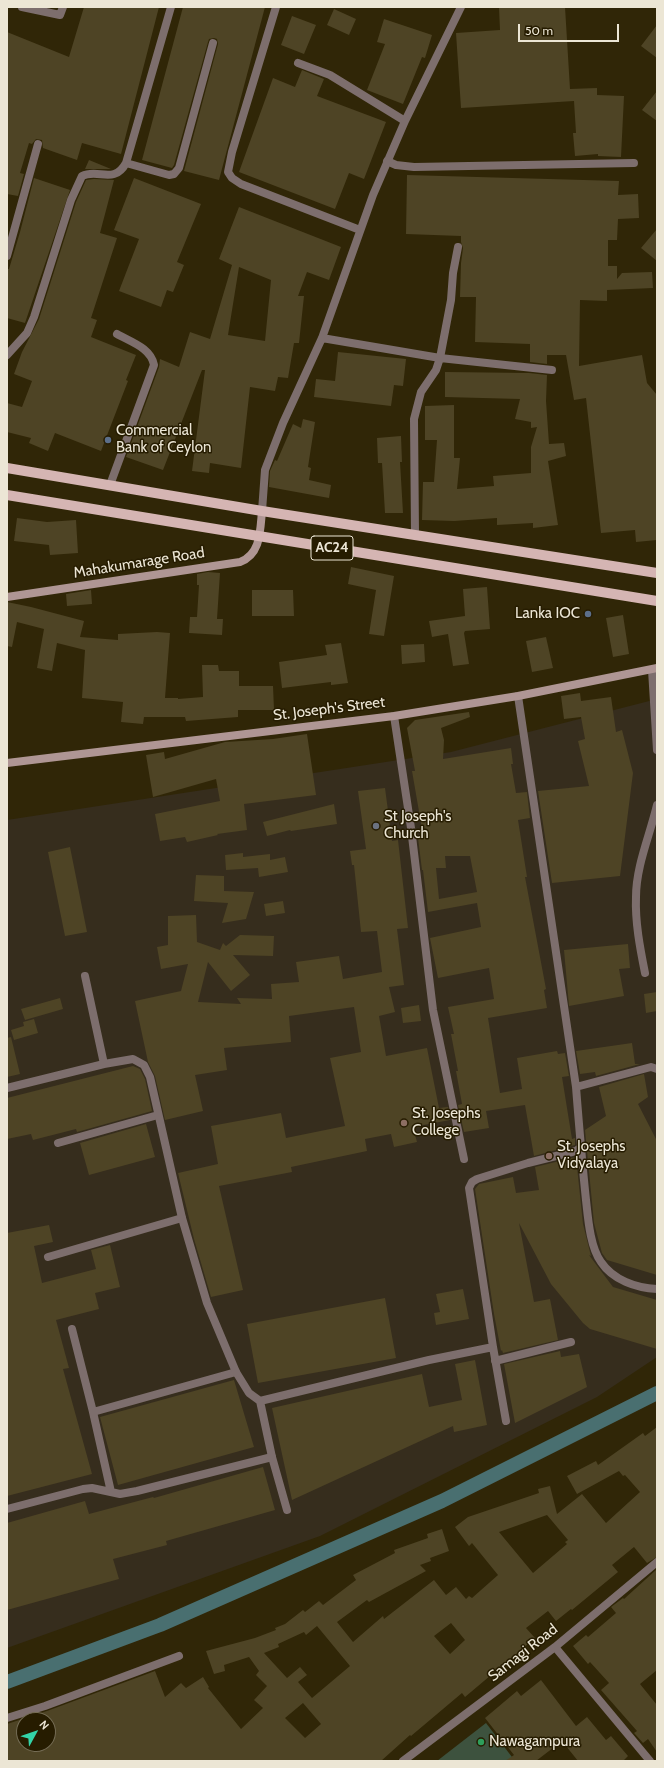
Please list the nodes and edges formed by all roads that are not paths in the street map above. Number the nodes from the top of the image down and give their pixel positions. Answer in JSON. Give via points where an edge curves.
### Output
{"nodes":[{"id":1,"x":22,"y":7,"type":"edge"},
{"id":2,"x":63,"y":7,"type":"edge"},
{"id":3,"x":171,"y":7,"type":"edge"},
{"id":4,"x":276,"y":7,"type":"edge"},
{"id":5,"x":461,"y":7,"type":"edge"},
{"id":6,"x":213,"y":43,"type":"dead end"},
{"id":7,"x":298,"y":63,"type":"dead end"},
{"id":8,"x":405,"y":121,"type":"junction"},
{"id":9,"x":38,"y":144,"type":"dead end"},
{"id":10,"x":387,"y":161,"type":"junction"},
{"id":11,"x":634,"y":163,"type":"dead end"},
{"id":12,"x":126,"y":164,"type":"junction"},
{"id":13,"x":360,"y":230,"type":"junction"},
{"id":14,"x":458,"y":247,"type":"dead end"},
{"id":15,"x":7,"y":256,"type":"edge"},
{"id":16,"x":117,"y":334,"type":"dead end"},
{"id":17,"x":322,"y":338,"type":"junction"},
{"id":18,"x":7,"y":355,"type":"edge"},
{"id":19,"x":440,"y":358,"type":"junction"},
{"id":20,"x":552,"y":370,"type":"dead end"},
{"id":21,"x":7,"y":468,"type":"edge"},
{"id":22,"x":110,"y":485,"type":"junction"},
{"id":23,"x":7,"y":494,"type":"edge"},
{"id":24,"x":262,"y":511,"type":"junction"},
{"id":25,"x":415,"y":534,"type":"junction"},
{"id":26,"x":259,"y":536,"type":"junction"},
{"id":27,"x":657,"y":573,"type":"edge"},
{"id":28,"x":7,"y":596,"type":"edge"},
{"id":29,"x":657,"y":601,"type":"edge"},
{"id":30,"x":655,"y":668,"type":"edge"},
{"id":31,"x":518,"y":696,"type":"junction"},
{"id":32,"x":394,"y":716,"type":"junction"},
{"id":33,"x":657,"y":750,"type":"edge"},
{"id":34,"x":7,"y":763,"type":"edge"},
{"id":35,"x":657,"y":805,"type":"edge"},
{"id":36,"x":645,"y":973,"type":"dead end"},
{"id":37,"x":85,"y":976,"type":"dead end"},
{"id":38,"x":104,"y":1064,"type":"junction"},
{"id":39,"x":657,"y":1069,"type":"edge"},
{"id":40,"x":576,"y":1087,"type":"junction"},
{"id":41,"x":7,"y":1088,"type":"edge"},
{"id":42,"x":158,"y":1115,"type":"junction"},
{"id":43,"x":58,"y":1143,"type":"dead end"},
{"id":44,"x":580,"y":1148,"type":"junction"},
{"id":45,"x":464,"y":1158,"type":"dead end"},
{"id":46,"x":182,"y":1218,"type":"junction"},
{"id":47,"x":48,"y":1257,"type":"dead end"},
{"id":48,"x":657,"y":1289,"type":"edge"},
{"id":49,"x":72,"y":1329,"type":"dead end"},
{"id":50,"x":571,"y":1342,"type":"dead end"},
{"id":51,"x":493,"y":1347,"type":"junction"},
{"id":52,"x":495,"y":1361,"type":"junction"},
{"id":53,"x":236,"y":1372,"type":"junction"},
{"id":54,"x":260,"y":1401,"type":"junction"},
{"id":55,"x":93,"y":1412,"type":"junction"},
{"id":56,"x":506,"y":1421,"type":"dead end"},
{"id":57,"x":272,"y":1457,"type":"junction"},
{"id":58,"x":111,"y":1492,"type":"junction"},
{"id":59,"x":7,"y":1509,"type":"edge"},
{"id":60,"x":287,"y":1510,"type":"dead end"},
{"id":61,"x":657,"y":1562,"type":"edge"},
{"id":62,"x":555,"y":1647,"type":"junction"},
{"id":63,"x":179,"y":1656,"type":"dead end"},
{"id":64,"x":7,"y":1718,"type":"edge"},
{"id":65,"x":403,"y":1761,"type":"edge"},
{"id":66,"x":650,"y":1761,"type":"edge"}],
"edges":[{"from":1,"to":2,"type":"street","via":[[60,15]]},
{"from":3,"to":12,"type":"street"},
{"from":4,"to":13,"type":"street","via":[[228,172],[241,184]]},
{"from":5,"to":8,"type":"street"},
{"from":6,"to":12,"type":"street","via":[[179,168],[174,174],[169,175]]},
{"from":7,"to":8,"type":"street","via":[[330,75]]},
{"from":8,"to":10,"type":"street"},
{"from":9,"to":15,"type":"street"},
{"from":10,"to":11,"type":"street","via":[[414,167]]},
{"from":10,"to":13,"type":"street"},
{"from":12,"to":18,"type":"street","via":[[112,175],[93,173],[82,176],[71,200],[34,317],[27,333]]},
{"from":13,"to":17,"type":"street"},
{"from":14,"to":19,"type":"street","via":[[452,273],[452,300]]},
{"from":16,"to":22,"type":"street","via":[[145,350],[153,358],[154,365]]},
{"from":17,"to":19,"type":"street"},
{"from":17,"to":24,"type":"street","via":[[283,423],[266,470]]},
{"from":19,"to":20,"type":"street"},
{"from":19,"to":25,"type":"street","via":[[436,370],[421,392],[414,419]]},
{"from":21,"to":22,"type":"main road","number":"AC24"},
{"from":22,"to":24,"type":"main road","number":"AC24"},
{"from":23,"to":26,"type":"main road","number":"AC24"},
{"from":24,"to":25,"type":"main road","number":"AC24"},
{"from":24,"to":26,"type":"main road","name":"Mahakumarage Road"},
{"from":25,"to":27,"type":"main road","number":"AC24"},
{"from":26,"to":28,"type":"main road","name":"Mahakumarage Road","via":[[252,555],[240,562]]},
{"from":26,"to":29,"type":"main road","number":"AC24"},
{"from":30,"to":31,"type":"main road","name":"St. Joseph's Street"},
{"from":30,"to":33,"type":"street"},
{"from":31,"to":32,"type":"main road","name":"St. Joseph's Street"},
{"from":31,"to":40,"type":"street"},
{"from":32,"to":34,"type":"main road","name":"St. Joseph's Street"},
{"from":32,"to":45,"type":"street","via":[[411,828],[433,1010]]},
{"from":35,"to":36,"type":"street","via":[[640,867],[636,896],[638,938]]},
{"from":37,"to":38,"type":"street"},
{"from":38,"to":41,"type":"street"},
{"from":38,"to":42,"type":"street","via":[[132,1059],[144,1065],[150,1077]]},
{"from":39,"to":40,"type":"street","via":[[651,1067]]},
{"from":40,"to":44,"type":"street"},
{"from":42,"to":43,"type":"street"},
{"from":42,"to":46,"type":"street"},
{"from":44,"to":48,"type":"street","via":[[589,1225],[600,1261],[622,1281]]},
{"from":44,"to":51,"type":"street","via":[[576,1152],[477,1180],[472,1182],[469,1188]]},
{"from":46,"to":47,"type":"street"},
{"from":46,"to":53,"type":"street","via":[[207,1303]]},
{"from":49,"to":55,"type":"street"},
{"from":50,"to":52,"type":"street"},
{"from":51,"to":52,"type":"street"},
{"from":51,"to":54,"type":"street"},
{"from":52,"to":56,"type":"street"},
{"from":53,"to":54,"type":"street","via":[[250,1393]]},
{"from":53,"to":55,"type":"street"},
{"from":54,"to":57,"type":"street"},
{"from":55,"to":58,"type":"street"},
{"from":57,"to":58,"type":"street","via":[[136,1491],[120,1494]]},
{"from":57,"to":60,"type":"street"},
{"from":58,"to":59,"type":"street","via":[[83,1489]]},
{"from":61,"to":62,"type":"street","name":"Samagi Road"},
{"from":62,"to":65,"type":"street","name":"Samagi Road"},
{"from":62,"to":66,"type":"street"},
{"from":63,"to":64,"type":"street"}]}
